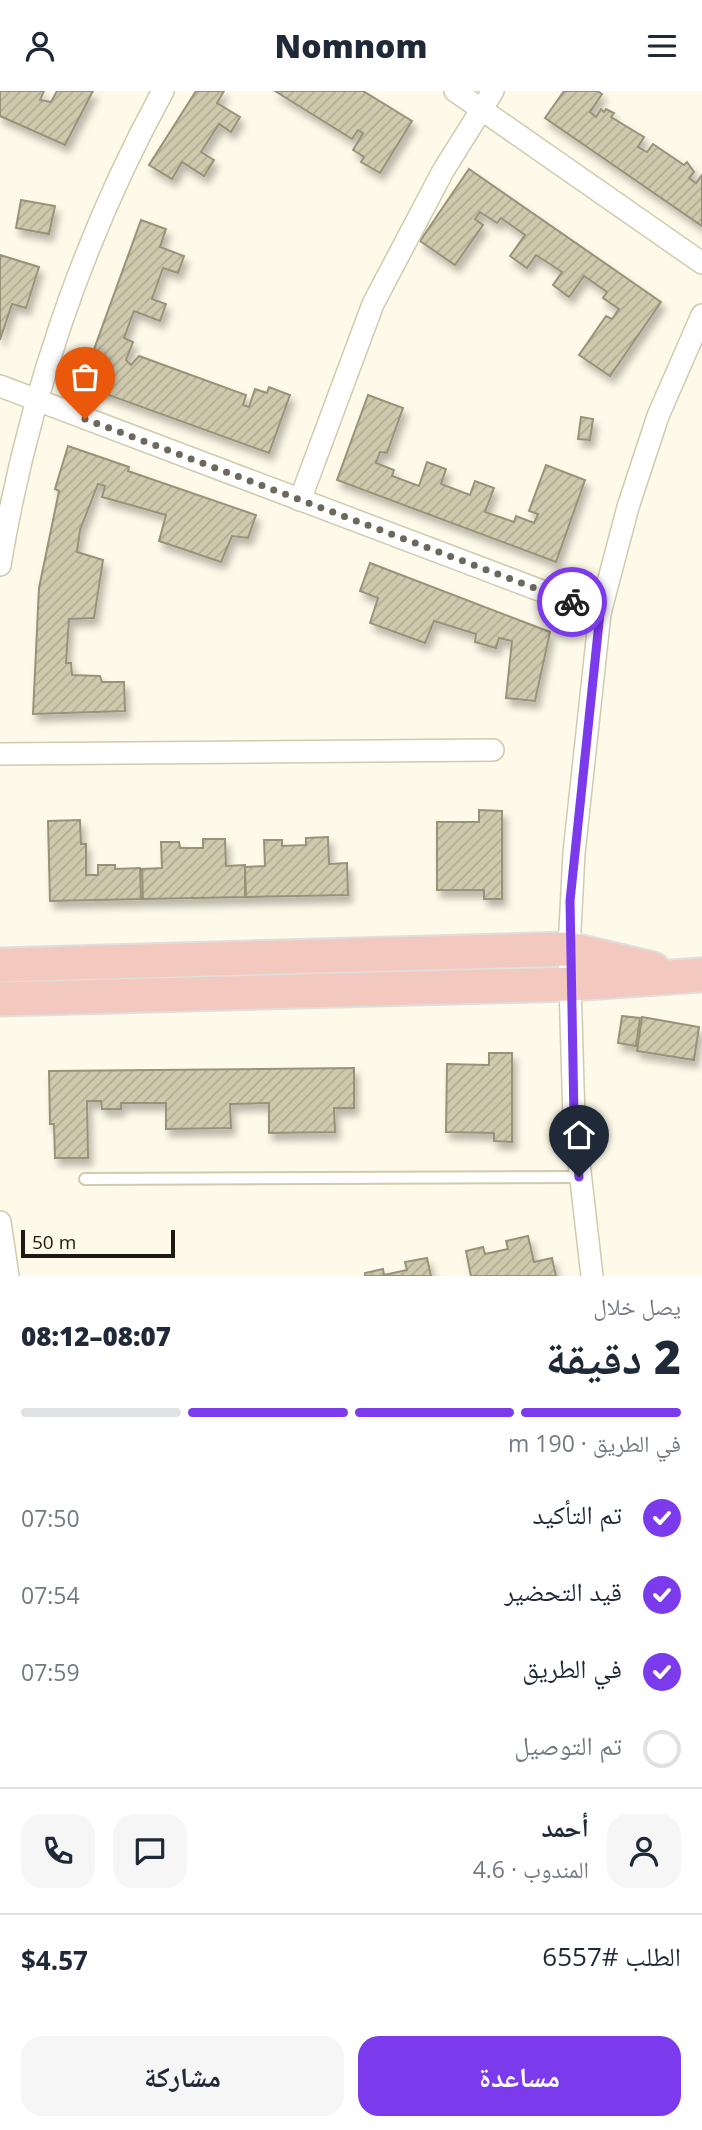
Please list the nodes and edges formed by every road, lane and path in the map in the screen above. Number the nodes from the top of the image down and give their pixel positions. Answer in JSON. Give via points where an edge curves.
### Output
{"nodes":[{"id":1,"x":163,"y":91,"type":"edge"},
{"id":2,"x":455,"y":91,"type":"edge"},
{"id":3,"x":493,"y":91,"type":"edge"},
{"id":4,"x":481,"y":109,"type":"junction"},
{"id":5,"x":702,"y":264,"type":"edge"},
{"id":6,"x":702,"y":315,"type":"edge"},
{"id":7,"x":0,"y":386,"type":"edge"},
{"id":8,"x":37,"y":401,"type":"junction"},
{"id":9,"x":299,"y":500,"type":"junction"},
{"id":10,"x":0,"y":565,"type":"edge"},
{"id":11,"x":600,"y":613,"type":"junction"},
{"id":12,"x":493,"y":751,"type":"dead end"},
{"id":13,"x":0,"y":754,"type":"edge"},
{"id":14,"x":569,"y":949,"type":"junction"},
{"id":15,"x":0,"y":965,"type":"edge"},
{"id":16,"x":692,"y":975,"type":"edge"},
{"id":17,"x":570,"y":984,"type":"junction"},
{"id":18,"x":0,"y":999,"type":"edge"},
{"id":19,"x":579,"y":1177,"type":"junction"},
{"id":20,"x":85,"y":1179,"type":"dead end"},
{"id":21,"x":0,"y":1222,"type":"edge"},
{"id":22,"x":8,"y":1276,"type":"edge"},
{"id":23,"x":592,"y":1276,"type":"edge"}],
"edges":[{"from":1,"to":8,"type":"street","via":[[119,181],[73,293]]},
{"from":2,"to":4,"type":"street"},
{"from":3,"to":4,"type":"street"},
{"from":4,"to":5,"type":"street"},
{"from":4,"to":9,"type":"street","via":[[373,304]]},
{"from":6,"to":11,"type":"street","via":[[658,416]]},
{"from":7,"to":8,"type":"street"},
{"from":8,"to":9,"type":"street"},
{"from":8,"to":10,"type":"street"},
{"from":9,"to":11,"type":"street"},
{"from":11,"to":14,"type":"street","via":[[574,853]]},
{"from":12,"to":13,"type":"street"},
{"from":14,"to":15,"type":"main road"},
{"from":14,"to":16,"type":"main road"},
{"from":14,"to":17,"type":"street"},
{"from":16,"to":17,"type":"main road"},
{"from":17,"to":18,"type":"main road"},
{"from":17,"to":19,"type":"street"},
{"from":19,"to":20,"type":"lane"},
{"from":19,"to":23,"type":"street"},
{"from":21,"to":22,"type":"street"}]}
